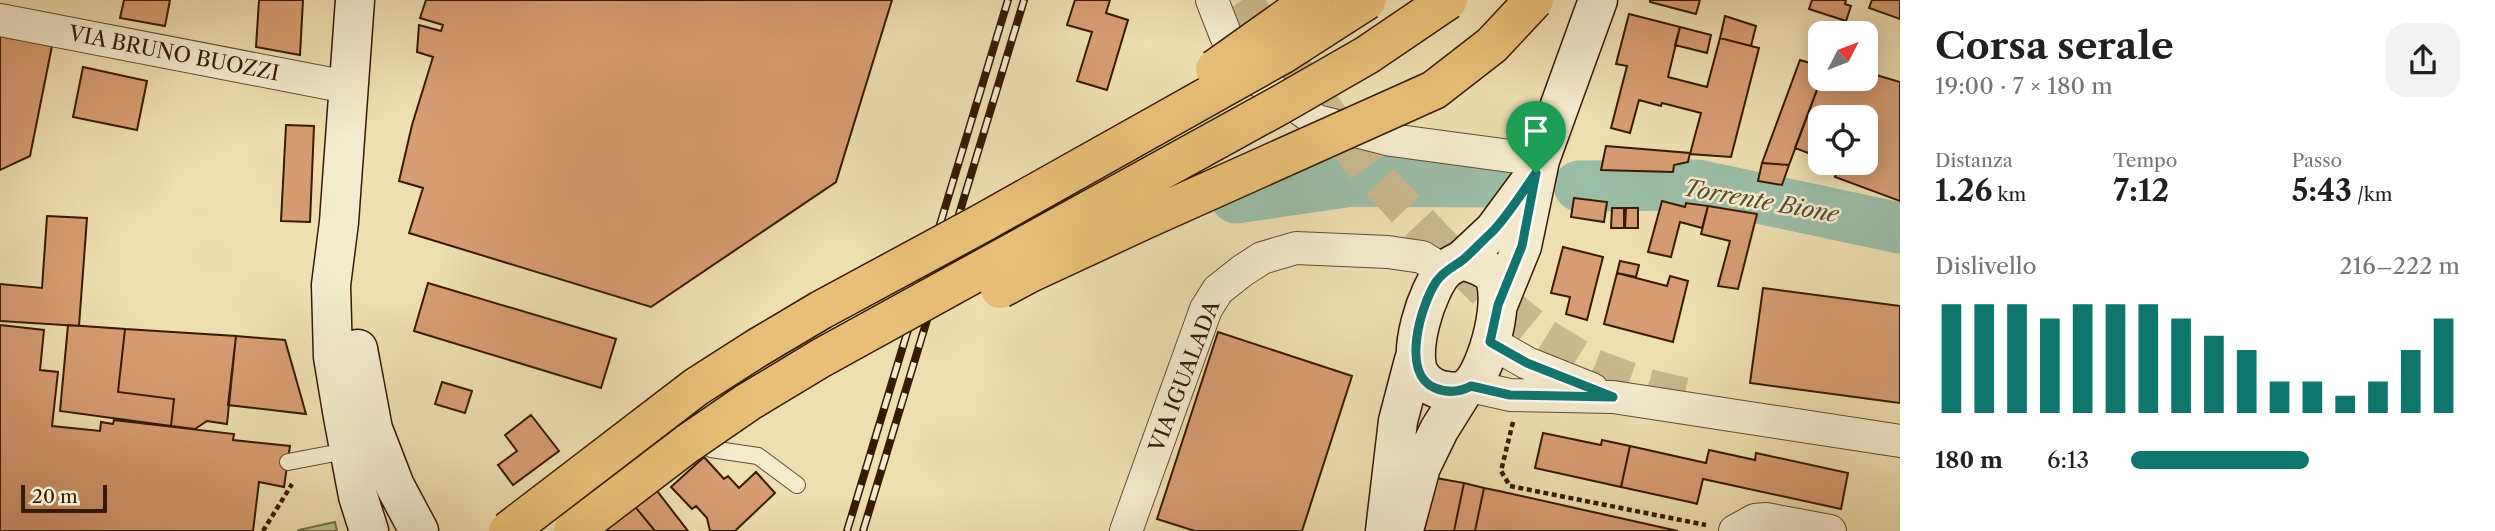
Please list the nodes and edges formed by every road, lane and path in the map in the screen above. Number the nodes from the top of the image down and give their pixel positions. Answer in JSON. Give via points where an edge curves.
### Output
{"nodes":[{"id":1,"x":355,"y":0,"type":"edge"},
{"id":2,"x":1212,"y":0,"type":"edge"},
{"id":3,"x":1312,"y":0,"type":"edge"},
{"id":4,"x":1367,"y":0,"type":"edge"},
{"id":5,"x":1448,"y":0,"type":"edge"},
{"id":6,"x":1534,"y":0,"type":"edge"},
{"id":7,"x":1598,"y":0,"type":"edge"},
{"id":8,"x":0,"y":20,"type":"edge"},
{"id":9,"x":347,"y":87,"type":"junction"},
{"id":10,"x":1145,"y":131,"type":"junction"},
{"id":11,"x":1538,"y":166,"type":"junction"},
{"id":12,"x":339,"y":222,"type":"junction"},
{"id":13,"x":1453,"y":266,"type":"junction"},
{"id":14,"x":1498,"y":305,"type":"junction"},
{"id":15,"x":1490,"y":342,"type":"junction"},
{"id":16,"x":1414,"y":360,"type":"junction"},
{"id":17,"x":1467,"y":388,"type":"junction"},
{"id":18,"x":1613,"y":397,"type":"junction"},
{"id":19,"x":1516,"y":411,"type":"dead end"},
{"id":20,"x":1900,"y":440,"type":"edge"},
{"id":21,"x":699,"y":446,"type":"junction"},
{"id":22,"x":330,"y":454,"type":"dead end"},
{"id":23,"x":288,"y":462,"type":"dead end"},
{"id":24,"x":299,"y":478,"type":"dead end"},
{"id":25,"x":797,"y":485,"type":"dead end"},
{"id":26,"x":1722,"y":528,"type":"edge"},
{"id":27,"x":263,"y":531,"type":"edge"},
{"id":28,"x":369,"y":531,"type":"edge"},
{"id":29,"x":419,"y":531,"type":"edge"},
{"id":30,"x":508,"y":531,"type":"edge"},
{"id":31,"x":573,"y":531,"type":"edge"},
{"id":32,"x":1126,"y":531,"type":"edge"},
{"id":33,"x":1385,"y":531,"type":"edge"},
{"id":34,"x":1403,"y":531,"type":"edge"},
{"id":35,"x":1830,"y":531,"type":"edge"}],
"edges":[{"from":1,"to":9,"type":"street"},
{"from":2,"to":11,"type":"street","via":[[1226,36],[1260,81],[1317,121],[1391,140]]},
{"from":3,"to":10,"type":"highway","bridge":true,"via":[[1183,92]]},
{"from":4,"to":10,"type":"highway","bridge":true,"via":[[1283,54]]},
{"from":5,"to":21,"type":"highway","bridge":true,"via":[[1367,55],[1280,105],[821,358],[748,402]]},
{"from":6,"to":21,"type":"highway","bridge":true,"via":[[1483,54],[1434,90],[1030,273]]},
{"from":7,"to":11,"type":"street"},
{"from":8,"to":9,"type":"street","name":"VIA BRUNO BUOZZI"},
{"from":9,"to":12,"type":"street"},
{"from":10,"to":30,"type":"highway","bridge":true,"via":[[757,348],[696,387]]},
{"from":11,"to":13,"type":"street","via":[[1494,230]]},
{"from":11,"to":14,"type":"street","via":[[1522,246]]},
{"from":12,"to":28,"type":"street","via":[[331,285],[333,357],[358,496]]},
{"from":12,"to":29,"type":"street","via":[[373,429]]},
{"from":13,"to":14,"type":"street","via":[[1479,265],[1492,274]]},
{"from":13,"to":16,"type":"street","via":[[1434,285]]},
{"from":13,"to":32,"type":"street","name":"VIA IGUALADA","via":[[1388,251],[1296,248],[1262,258],[1218,290],[1206,309]]},
{"from":14,"to":15,"type":"street"},
{"from":15,"to":17,"type":"street"},
{"from":15,"to":18,"type":"street","via":[[1527,363]]},
{"from":16,"to":17,"type":"street","via":[[1432,387],[1445,391]]},
{"from":16,"to":33,"type":"street","via":[[1398,421]]},
{"from":17,"to":18,"type":"street","via":[[1510,395]]},
{"from":17,"to":34,"type":"street","via":[[1421,467]]},
{"from":18,"to":20,"type":"street"},
{"from":19,"to":26,"type":"path","via":[[1501,471],[1510,486]]},
{"from":21,"to":25,"type":"lane","via":[[758,456]]},
{"from":21,"to":31,"type":"highway","bridge":true},
{"from":22,"to":23,"type":"lane"},
{"from":24,"to":27,"type":"path","via":[[289,486]]},
{"from":26,"to":35,"type":"street","via":[[1766,519]]}]}
